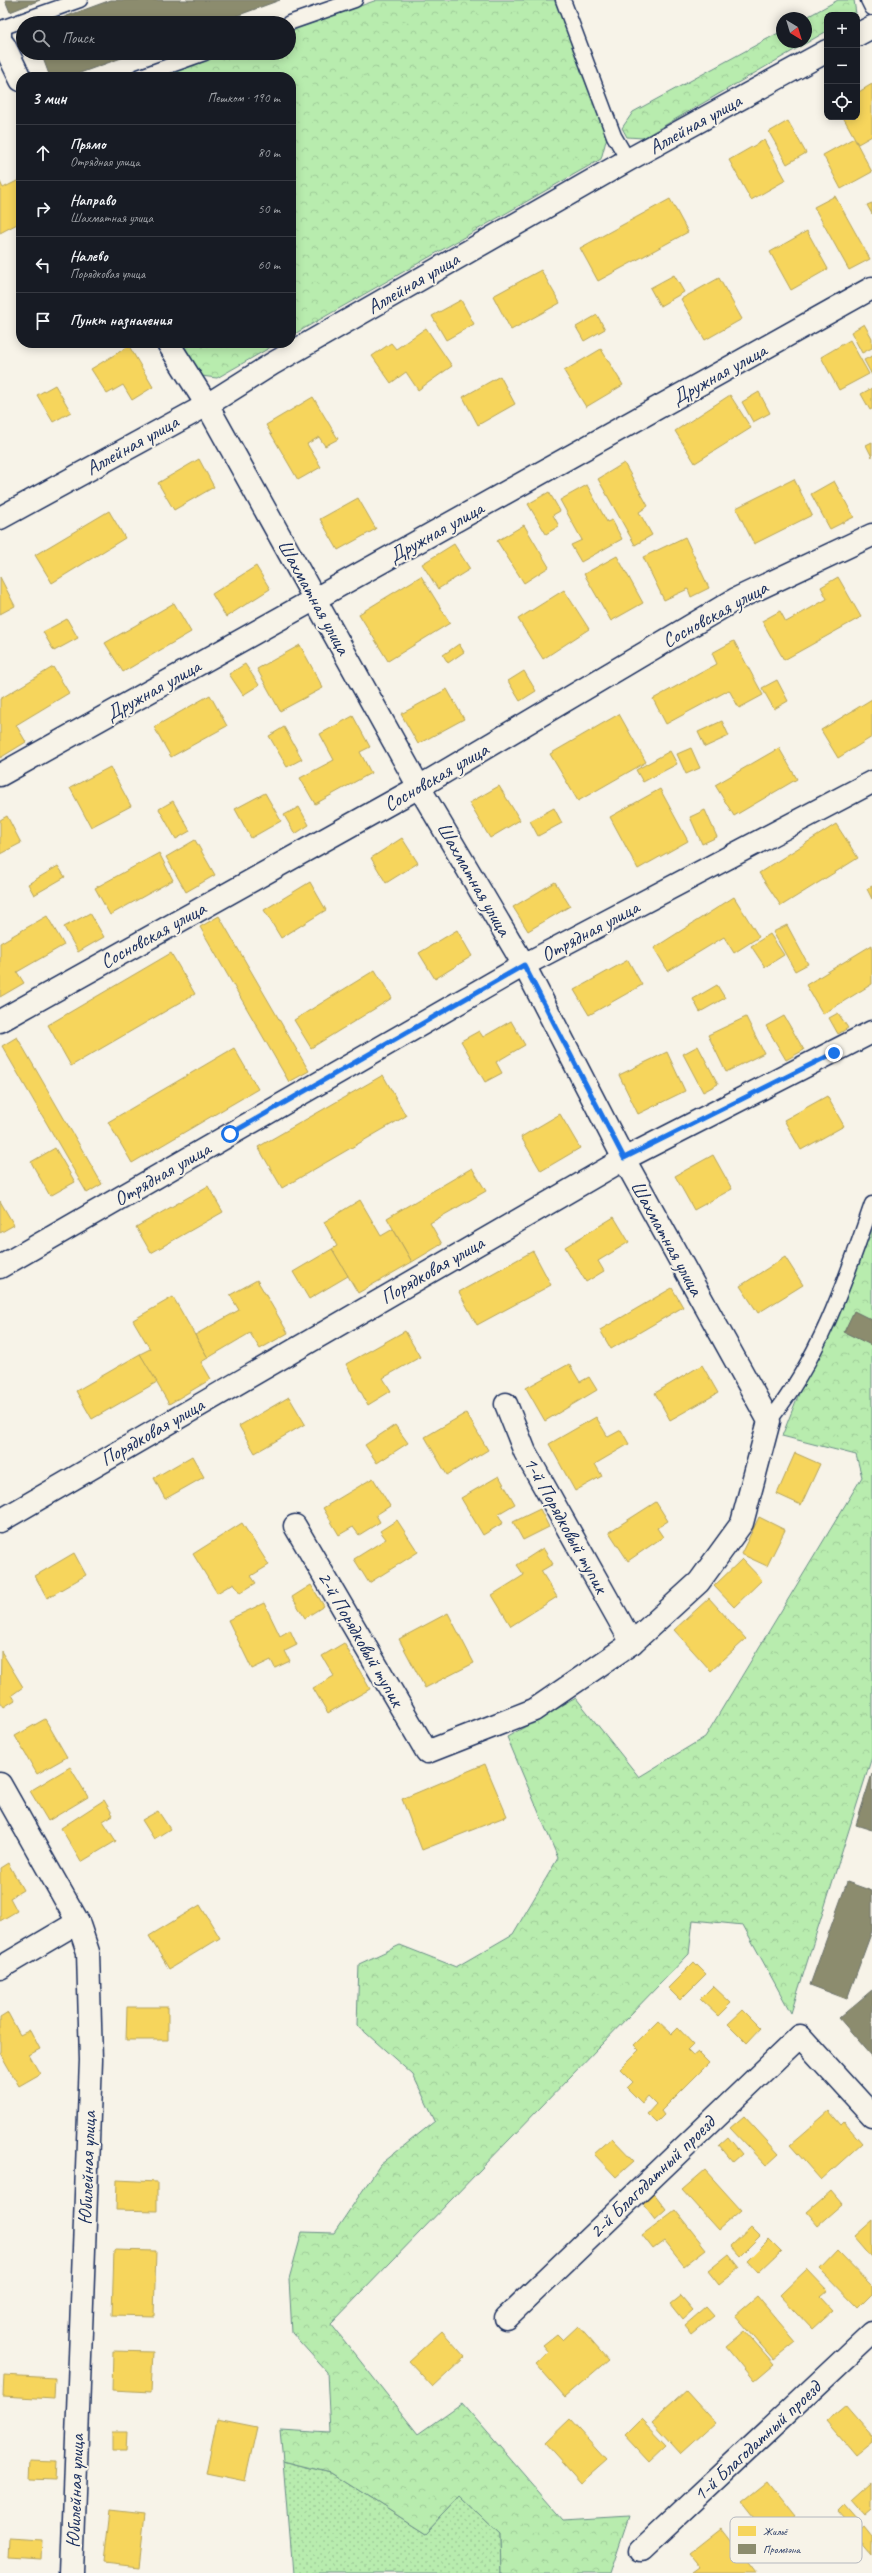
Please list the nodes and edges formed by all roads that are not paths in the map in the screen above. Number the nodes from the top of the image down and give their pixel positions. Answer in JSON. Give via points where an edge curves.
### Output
{"nodes":[{"id":1,"x":80,"y":0,"type":"edge"},
{"id":2,"x":355,"y":0,"type":"edge"},
{"id":3,"x":563,"y":0,"type":"edge"},
{"id":4,"x":868,"y":0,"type":"edge"},
{"id":5,"x":872,"y":8,"type":"edge"},
{"id":6,"x":42,"y":16,"type":"edge"},
{"id":7,"x":296,"y":21,"type":"edge"},
{"id":8,"x":16,"y":27,"type":"edge"},
{"id":9,"x":872,"y":27,"type":"edge"},
{"id":10,"x":2,"y":33,"type":"edge"},
{"id":11,"x":860,"y":33,"type":"edge"},
{"id":12,"x":824,"y":53,"type":"edge"},
{"id":13,"x":185,"y":60,"type":"edge"},
{"id":14,"x":18,"y":72,"type":"edge"},
{"id":15,"x":152,"y":72,"type":"edge"},
{"id":16,"x":628,"y":160,"type":"junction"},
{"id":17,"x":872,"y":288,"type":"edge"},
{"id":18,"x":171,"y":348,"type":"edge"},
{"id":19,"x":207,"y":405,"type":"junction"},
{"id":20,"x":0,"y":518,"type":"edge"},
{"id":21,"x":872,"y":534,"type":"edge"},
{"id":22,"x":315,"y":600,"type":"junction"},
{"id":23,"x":0,"y":775,"type":"edge"},
{"id":24,"x":872,"y":782,"type":"edge"},
{"id":25,"x":420,"y":787,"type":"junction"},
{"id":26,"x":524,"y":965,"type":"junction"},
{"id":27,"x":0,"y":1021,"type":"edge"},
{"id":28,"x":872,"y":1032,"type":"edge"},
{"id":29,"x":624,"y":1158,"type":"junction"},
{"id":30,"x":872,"y":1204,"type":"edge"},
{"id":31,"x":0,"y":1267,"type":"edge"},
{"id":32,"x":506,"y":1404,"type":"dead end"},
{"id":33,"x":769,"y":1421,"type":"junction"},
{"id":34,"x":0,"y":1520,"type":"edge"},
{"id":35,"x":295,"y":1526,"type":"dead end"},
{"id":36,"x":632,"y":1643,"type":"junction"},
{"id":37,"x":0,"y":1784,"type":"edge"},
{"id":38,"x":78,"y":1922,"type":"junction"},
{"id":39,"x":0,"y":1968,"type":"edge"},
{"id":40,"x":872,"y":2115,"type":"edge"},
{"id":41,"x":506,"y":2318,"type":"dead end"},
{"id":42,"x":872,"y":2333,"type":"edge"},
{"id":43,"x":641,"y":2550,"type":"dead end"},
{"id":44,"x":72,"y":2573,"type":"edge"}],
"edges":[{"from":1,"to":6,"type":"lane"},
{"from":2,"to":7,"type":"lane"},
{"from":3,"to":16,"type":"lane","via":[[614,136]]},
{"from":4,"to":5,"type":"lane"},
{"from":8,"to":10,"type":"lane"},
{"from":9,"to":11,"type":"street"},
{"from":10,"to":14,"type":"street"},
{"from":12,"to":16,"type":"street","name":"Аллейная улица"},
{"from":13,"to":15,"type":"lane"},
{"from":16,"to":19,"type":"street","name":"Аллейная улица","via":[[272,364]]},
{"from":17,"to":22,"type":"street","name":"Дружная улица"},
{"from":18,"to":19,"type":"street","name":"Шахматная улица"},
{"from":19,"to":20,"type":"street","name":"Аллейная улица"},
{"from":19,"to":22,"type":"street","name":"Шахматная улица"},
{"from":21,"to":25,"type":"street","name":"Сосновская улица","via":[[736,599]]},
{"from":22,"to":23,"type":"street","name":"Дружная улица"},
{"from":22,"to":25,"type":"street","name":"Шахматная улица"},
{"from":24,"to":26,"type":"street","name":"Отрядная улица"},
{"from":25,"to":26,"type":"street","name":"Шахматная улица"},
{"from":25,"to":27,"type":"street","name":"Сосновская улица"},
{"from":26,"to":29,"type":"street","name":"Шахматная улица"},
{"from":26,"to":31,"type":"street","name":"Отрядная улица"},
{"from":28,"to":29,"type":"street","name":"Порядковая улица"},
{"from":29,"to":33,"type":"street","name":"Шахматная улица"},
{"from":29,"to":34,"type":"street","name":"Порядковая улица"},
{"from":30,"to":33,"type":"lane","via":[[840,1297],[790,1395]]},
{"from":32,"to":36,"type":"street","name":"1-й Порядковый тупик","via":[[525,1452]]},
{"from":33,"to":36,"type":"street","via":[[742,1523],[699,1582]]},
{"from":35,"to":36,"type":"street","name":"2-й Порядковый тупик","via":[[427,1752],[534,1710]]},
{"from":37,"to":38,"type":"street","name":"Юбилейная улица"},
{"from":38,"to":39,"type":"street"},
{"from":38,"to":44,"type":"street","name":"Юбилейная улица","via":[[88,1952],[90,2060]]},
{"from":40,"to":41,"type":"street","name":"2-й Благодатный проезд","via":[[800,2036]]},
{"from":42,"to":43,"type":"street","name":"1-й Благодатный проезд"}]}
